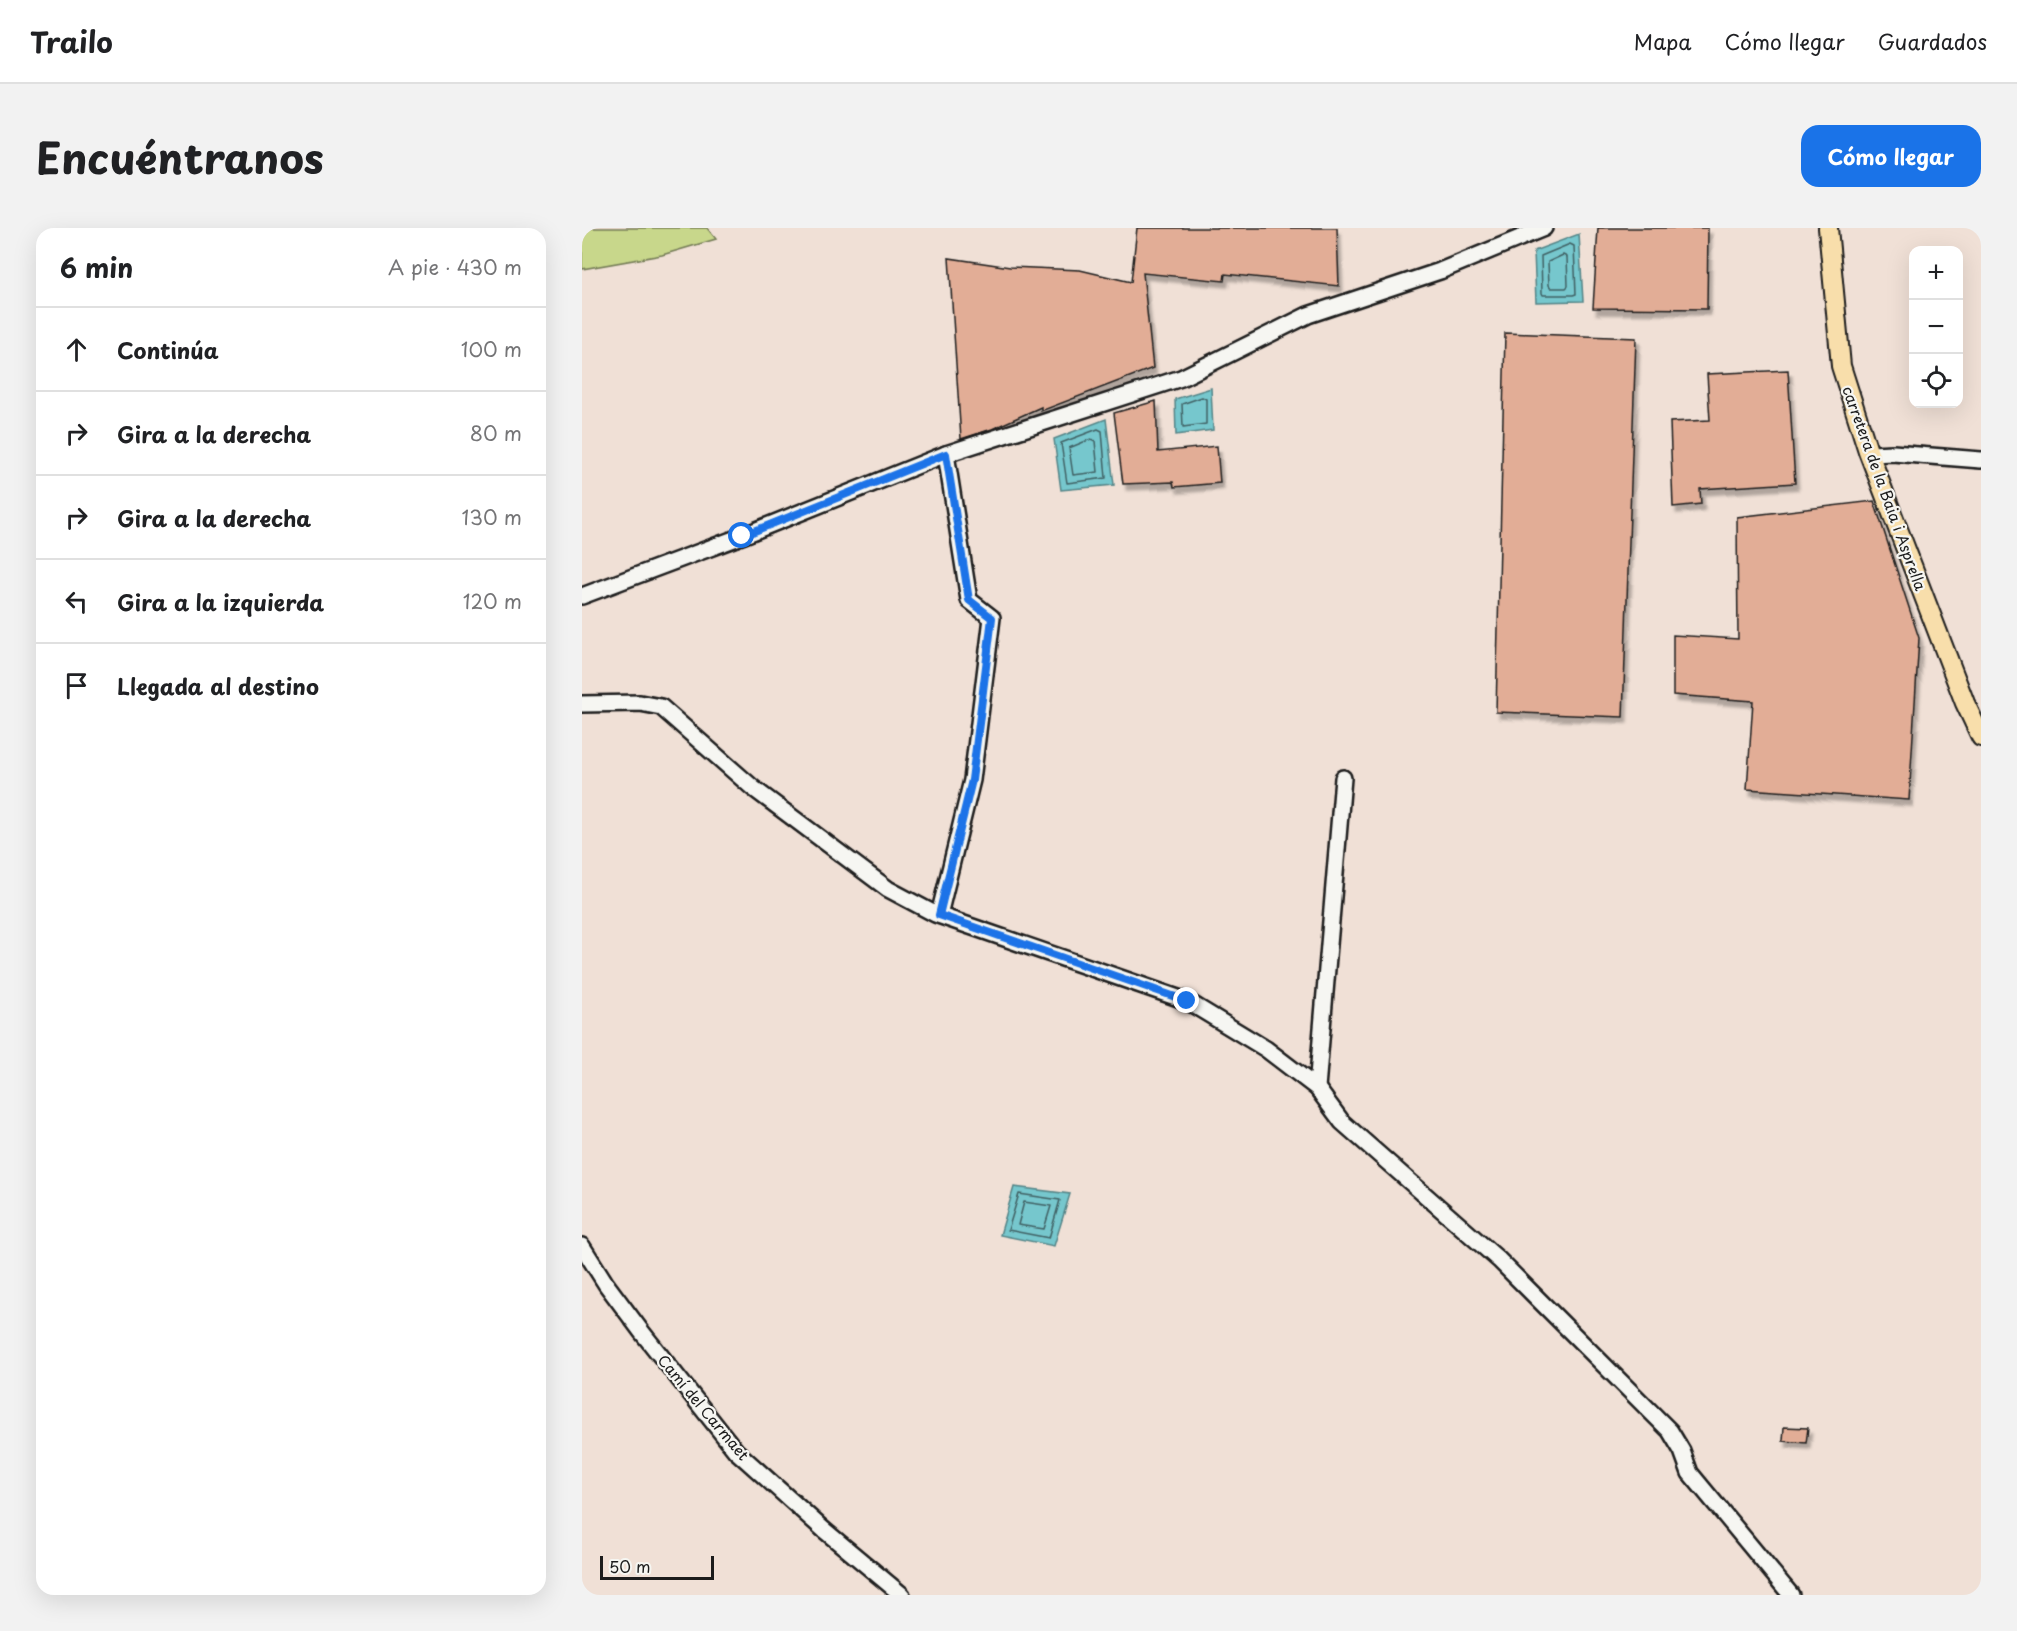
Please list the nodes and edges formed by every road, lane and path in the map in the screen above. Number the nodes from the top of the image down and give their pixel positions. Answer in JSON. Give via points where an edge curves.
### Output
{"nodes":[{"id":1,"x":1544,"y":228,"type":"edge"},
{"id":2,"x":1828,"y":228,"type":"edge"},
{"id":3,"x":946,"y":454,"type":"junction"},
{"id":4,"x":1870,"y":454,"type":"junction"},
{"id":5,"x":1981,"y":460,"type":"edge"},
{"id":6,"x":582,"y":596,"type":"edge"},
{"id":7,"x":582,"y":704,"type":"edge"},
{"id":8,"x":1981,"y":737,"type":"edge"},
{"id":9,"x":1343,"y":778,"type":"dead end"},
{"id":10,"x":939,"y":915,"type":"junction"},
{"id":11,"x":1317,"y":1088,"type":"junction"},
{"id":12,"x":582,"y":1246,"type":"edge"},
{"id":13,"x":902,"y":1595,"type":"edge"},
{"id":14,"x":1791,"y":1595,"type":"edge"}],
"edges":[{"from":1,"to":3,"type":"street","via":[[1440,271],[1308,315],[1181,378]]},
{"from":2,"to":4,"type":"main road","name":"carretera de la Baia i Asprella","via":[[1841,366]]},
{"from":3,"to":6,"type":"street"},
{"from":3,"to":10,"type":"street","via":[[969,600],[992,618],[972,780]]},
{"from":4,"to":5,"type":"street"},
{"from":4,"to":8,"type":"main road","name":"carretera de la Baia i Asprella"},
{"from":7,"to":10,"type":"street","via":[[640,703],[661,707],[753,788],[888,889]]},
{"from":9,"to":11,"type":"street"},
{"from":10,"to":11,"type":"street","via":[[1187,1001],[1266,1049]]},
{"from":11,"to":14,"type":"street","via":[[1342,1122],[1499,1260],[1670,1431],[1690,1473]]},
{"from":12,"to":13,"type":"street","name":"Camí del Carmaet","via":[[641,1331],[736,1451]]}]}
